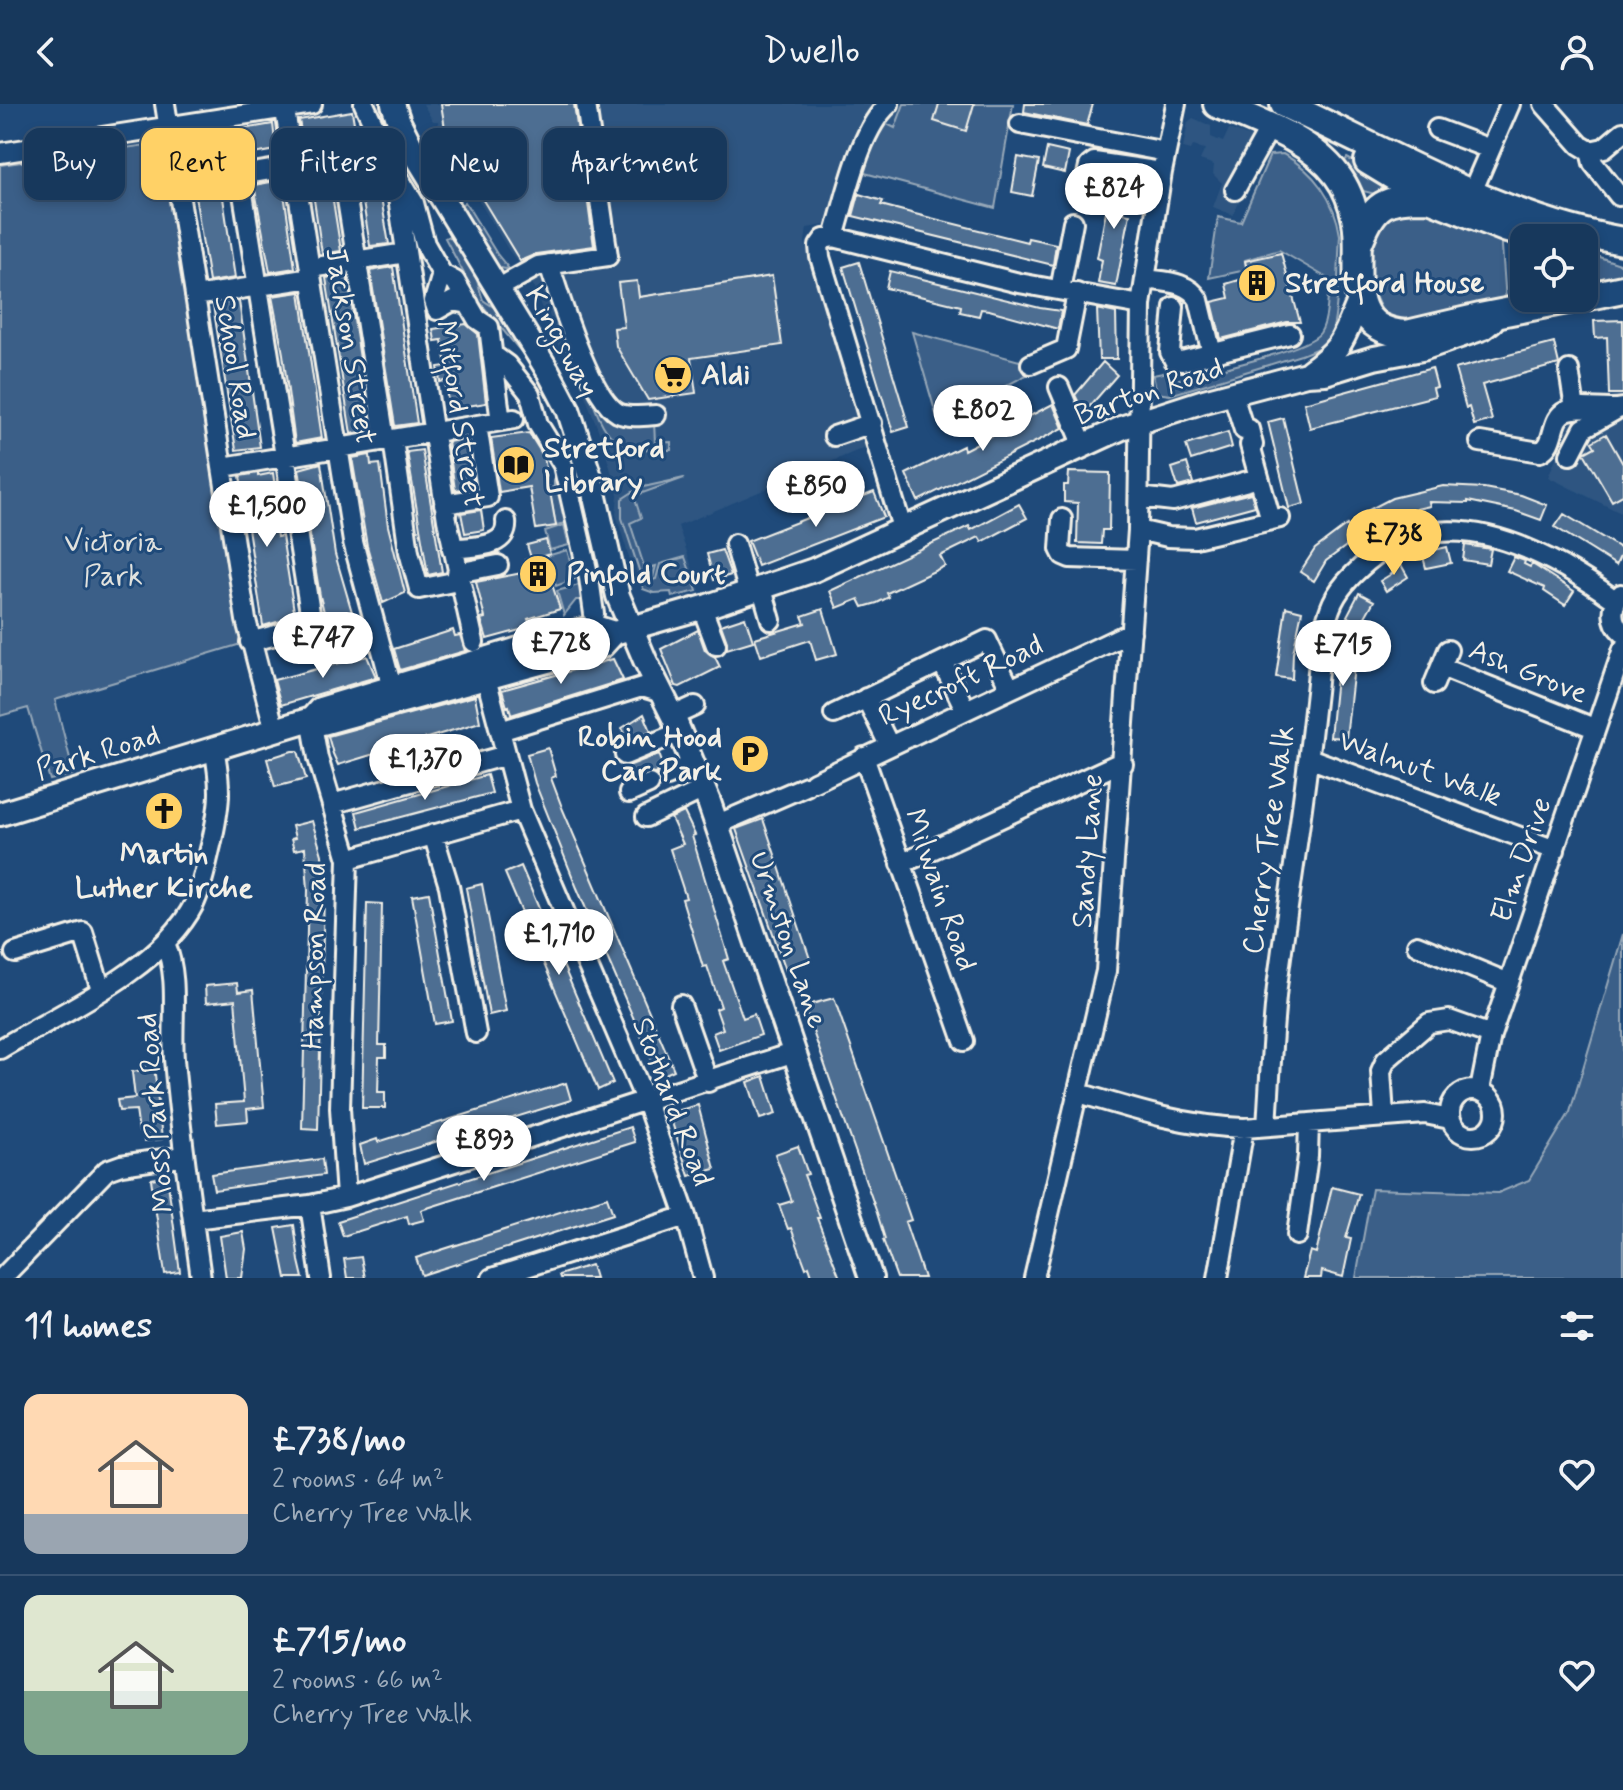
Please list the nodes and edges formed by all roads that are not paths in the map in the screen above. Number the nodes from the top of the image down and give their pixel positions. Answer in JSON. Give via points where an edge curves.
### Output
{"nodes":[{"id":1,"x":165,"y":104,"type":"edge"},
{"id":2,"x":312,"y":104,"type":"edge"},
{"id":3,"x":349,"y":104,"type":"edge"},
{"id":4,"x":364,"y":104,"type":"edge"},
{"id":5,"x":393,"y":104,"type":"edge"},
{"id":6,"x":586,"y":104,"type":"edge"},
{"id":7,"x":889,"y":104,"type":"edge"},
{"id":8,"x":1176,"y":104,"type":"edge"},
{"id":9,"x":1217,"y":104,"type":"edge"},
{"id":10,"x":1284,"y":104,"type":"edge"},
{"id":11,"x":1510,"y":104,"type":"edge"},
{"id":12,"x":1544,"y":104,"type":"edge"},
{"id":13,"x":285,"y":106,"type":"edge"},
{"id":14,"x":1319,"y":121,"type":"junction"},
{"id":15,"x":1020,"y":124,"type":"dead end"},
{"id":16,"x":168,"y":126,"type":"junction"},
{"id":17,"x":1270,"y":127,"type":"junction"},
{"id":18,"x":288,"y":128,"type":"edge"},
{"id":19,"x":374,"y":128,"type":"edge"},
{"id":20,"x":1437,"y":129,"type":"dead end"},
{"id":21,"x":1623,"y":132,"type":"edge"},
{"id":22,"x":1490,"y":149,"type":"junction"},
{"id":23,"x":1590,"y":151,"type":"junction"},
{"id":24,"x":1166,"y":152,"type":"junction"},
{"id":25,"x":0,"y":153,"type":"edge"},
{"id":26,"x":1162,"y":172,"type":"junction"},
{"id":27,"x":1087,"y":175,"type":"dead end"},
{"id":28,"x":1235,"y":190,"type":"dead end"},
{"id":29,"x":405,"y":191,"type":"edge"},
{"id":30,"x":1472,"y":192,"type":"junction"},
{"id":31,"x":1619,"y":196,"type":"dead end"},
{"id":32,"x":1429,"y":198,"type":"junction"},
{"id":33,"x":180,"y":200,"type":"edge"},
{"id":34,"x":244,"y":200,"type":"edge"},
{"id":35,"x":299,"y":200,"type":"edge"},
{"id":36,"x":347,"y":200,"type":"edge"},
{"id":37,"x":404,"y":200,"type":"edge"},
{"id":38,"x":1073,"y":222,"type":"dead end"},
{"id":39,"x":1510,"y":230,"type":"edge"},
{"id":40,"x":834,"y":237,"type":"junction"},
{"id":41,"x":1357,"y":247,"type":"junction"},
{"id":42,"x":1612,"y":250,"type":"edge"},
{"id":43,"x":406,"y":253,"type":"junction"},
{"id":44,"x":357,"y":261,"type":"junction"},
{"id":45,"x":549,"y":264,"type":"junction"},
{"id":46,"x":310,"y":273,"type":"junction"},
{"id":47,"x":442,"y":274,"type":"junction"},
{"id":48,"x":1145,"y":279,"type":"junction"},
{"id":49,"x":257,"y":286,"type":"junction"},
{"id":50,"x":497,"y":289,"type":"junction"},
{"id":51,"x":1623,"y":289,"type":"edge"},
{"id":52,"x":1068,"y":292,"type":"junction"},
{"id":53,"x":1598,"y":294,"type":"edge"},
{"id":54,"x":195,"y":296,"type":"junction"},
{"id":55,"x":1360,"y":299,"type":"junction"},
{"id":56,"x":469,"y":304,"type":"junction"},
{"id":57,"x":1141,"y":305,"type":"junction"},
{"id":58,"x":1174,"y":307,"type":"dead end"},
{"id":59,"x":437,"y":310,"type":"junction"},
{"id":60,"x":1511,"y":312,"type":"edge"},
{"id":61,"x":1502,"y":314,"type":"junction"},
{"id":62,"x":420,"y":328,"type":"dead end"},
{"id":63,"x":1290,"y":334,"type":"dead end"},
{"id":64,"x":492,"y":354,"type":"junction"},
{"id":65,"x":1212,"y":354,"type":"junction"},
{"id":66,"x":1031,"y":364,"type":"dead end"},
{"id":67,"x":1569,"y":370,"type":"dead end"},
{"id":68,"x":1306,"y":374,"type":"junction"},
{"id":69,"x":1059,"y":387,"type":"dead end"},
{"id":70,"x":1233,"y":395,"type":"junction"},
{"id":71,"x":1621,"y":408,"type":"edge"},
{"id":72,"x":1575,"y":409,"type":"junction"},
{"id":73,"x":656,"y":415,"type":"dead end"},
{"id":74,"x":510,"y":420,"type":"junction"},
{"id":75,"x":1141,"y":421,"type":"junction"},
{"id":76,"x":872,"y":423,"type":"junction"},
{"id":77,"x":538,"y":424,"type":"junction"},
{"id":78,"x":477,"y":425,"type":"junction"},
{"id":79,"x":433,"y":433,"type":"junction"},
{"id":80,"x":834,"y":436,"type":"dead end"},
{"id":81,"x":389,"y":439,"type":"junction"},
{"id":82,"x":1480,"y":442,"type":"dead end"},
{"id":83,"x":1083,"y":444,"type":"junction"},
{"id":84,"x":338,"y":448,"type":"junction"},
{"id":85,"x":1570,"y":455,"type":"dead end"},
{"id":86,"x":284,"y":457,"type":"junction"},
{"id":87,"x":223,"y":467,"type":"junction"},
{"id":88,"x":1259,"y":478,"type":"junction"},
{"id":89,"x":1139,"y":497,"type":"junction"},
{"id":90,"x":444,"y":504,"type":"junction"},
{"id":91,"x":1062,"y":519,"type":"dead end"},
{"id":92,"x":506,"y":521,"type":"dead end"},
{"id":93,"x":1138,"y":530,"type":"junction"},
{"id":94,"x":903,"y":531,"type":"junction"},
{"id":95,"x":735,"y":544,"type":"dead end"},
{"id":96,"x":452,"y":549,"type":"junction"},
{"id":97,"x":1136,"y":560,"type":"junction"},
{"id":98,"x":498,"y":565,"type":"dead end"},
{"id":99,"x":458,"y":577,"type":"junction"},
{"id":100,"x":755,"y":591,"type":"junction"},
{"id":101,"x":1619,"y":596,"type":"edge"},
{"id":102,"x":594,"y":607,"type":"dead end"},
{"id":103,"x":702,"y":608,"type":"junction"},
{"id":104,"x":771,"y":620,"type":"dead end"},
{"id":105,"x":623,"y":631,"type":"junction"},
{"id":106,"x":1131,"y":632,"type":"junction"},
{"id":107,"x":1623,"y":633,"type":"edge"},
{"id":108,"x":378,"y":637,"type":"junction"},
{"id":109,"x":250,"y":642,"type":"junction"},
{"id":110,"x":716,"y":645,"type":"dead end"},
{"id":111,"x":1623,"y":649,"type":"edge"},
{"id":112,"x":325,"y":652,"type":"dead end"},
{"id":113,"x":480,"y":660,"type":"junction"},
{"id":114,"x":942,"y":662,"type":"junction"},
{"id":115,"x":1441,"y":667,"type":"dead end"},
{"id":116,"x":392,"y":688,"type":"junction"},
{"id":117,"x":1010,"y":689,"type":"junction"},
{"id":118,"x":662,"y":693,"type":"junction"},
{"id":119,"x":866,"y":698,"type":"junction"},
{"id":120,"x":695,"y":706,"type":"dead end"},
{"id":121,"x":965,"y":709,"type":"junction"},
{"id":122,"x":834,"y":714,"type":"dead end"},
{"id":123,"x":311,"y":719,"type":"junction"},
{"id":124,"x":677,"y":724,"type":"junction"},
{"id":125,"x":1594,"y":728,"type":"junction"},
{"id":126,"x":275,"y":731,"type":"junction"},
{"id":127,"x":500,"y":731,"type":"junction"},
{"id":128,"x":889,"y":745,"type":"junction"},
{"id":129,"x":214,"y":748,"type":"junction"},
{"id":130,"x":506,"y":755,"type":"junction"},
{"id":131,"x":625,"y":755,"type":"dead end"},
{"id":132,"x":864,"y":757,"type":"junction"},
{"id":133,"x":1309,"y":758,"type":"junction"},
{"id":134,"x":693,"y":764,"type":"junction"},
{"id":135,"x":1123,"y":764,"type":"junction"},
{"id":136,"x":704,"y":789,"type":"junction"},
{"id":137,"x":629,"y":793,"type":"dead end"},
{"id":138,"x":332,"y":804,"type":"junction"},
{"id":139,"x":521,"y":810,"type":"junction"},
{"id":140,"x":0,"y":814,"type":"edge"},
{"id":141,"x":646,"y":817,"type":"dead end"},
{"id":142,"x":718,"y":824,"type":"junction"},
{"id":143,"x":433,"y":834,"type":"junction"},
{"id":144,"x":1555,"y":850,"type":"junction"},
{"id":145,"x":348,"y":859,"type":"junction"},
{"id":146,"x":901,"y":864,"type":"junction"},
{"id":147,"x":165,"y":943,"type":"junction"},
{"id":148,"x":1417,"y":945,"type":"dead end"},
{"id":149,"x":15,"y":953,"type":"dead end"},
{"id":150,"x":1509,"y":983,"type":"junction"},
{"id":151,"x":101,"y":990,"type":"junction"},
{"id":152,"x":681,"y":1005,"type":"dead end"},
{"id":153,"x":476,"y":1033,"type":"dead end"},
{"id":154,"x":1491,"y":1035,"type":"junction"},
{"id":155,"x":964,"y":1041,"type":"dead end"},
{"id":156,"x":0,"y":1049,"type":"edge"},
{"id":157,"x":795,"y":1052,"type":"junction"},
{"id":158,"x":708,"y":1082,"type":"junction"},
{"id":159,"x":1480,"y":1090,"type":"junction"},
{"id":160,"x":1079,"y":1093,"type":"junction"},
{"id":161,"x":646,"y":1102,"type":"junction"},
{"id":162,"x":1384,"y":1116,"type":"junction"},
{"id":163,"x":1450,"y":1119,"type":"junction"},
{"id":164,"x":1309,"y":1123,"type":"junction"},
{"id":165,"x":1267,"y":1126,"type":"junction"},
{"id":166,"x":1244,"y":1128,"type":"junction"},
{"id":167,"x":184,"y":1156,"type":"junction"},
{"id":168,"x":346,"y":1197,"type":"junction"},
{"id":169,"x":310,"y":1205,"type":"junction"},
{"id":170,"x":686,"y":1216,"type":"junction"},
{"id":171,"x":193,"y":1219,"type":"junction"},
{"id":172,"x":1297,"y":1235,"type":"dead end"},
{"id":173,"x":2,"y":1278,"type":"edge"},
{"id":174,"x":201,"y":1278,"type":"edge"},
{"id":175,"x":321,"y":1278,"type":"edge"},
{"id":176,"x":492,"y":1278,"type":"edge"},
{"id":177,"x":703,"y":1278,"type":"edge"},
{"id":178,"x":871,"y":1278,"type":"edge"},
{"id":179,"x":1034,"y":1278,"type":"edge"},
{"id":180,"x":1218,"y":1278,"type":"edge"}],
"edges":[{"from":1,"to":16,"type":"street","name":"School Road"},
{"from":2,"to":13,"type":"street"},
{"from":3,"to":4,"type":"street"},
{"from":4,"to":19,"type":"street","name":"Kingsway"},
{"from":5,"to":50,"type":"main road","name":"Kingsway","via":[[409,144]]},
{"from":6,"to":45,"type":"street","via":[[608,256]]},
{"from":7,"to":40,"type":"street","via":[[879,112],[862,150]]},
{"from":8,"to":24,"type":"street","name":"Sandy Lane"},
{"from":9,"to":17,"type":"highway"},
{"from":10,"to":14,"type":"highway"},
{"from":11,"to":22,"type":"street"},
{"from":12,"to":23,"type":"street"},
{"from":13,"to":16,"type":"street"},
{"from":13,"to":18,"type":"street","name":"Jackson Street"},
{"from":14,"to":30,"type":"highway"},
{"from":14,"to":32,"type":"highway","via":[[1362,157]]},
{"from":15,"to":24,"type":"street"},
{"from":16,"to":25,"type":"street"},
{"from":17,"to":28,"type":"street"},
{"from":17,"to":41,"type":"highway","via":[[1318,155],[1338,176],[1353,210]]},
{"from":20,"to":22,"type":"street"},
{"from":21,"to":23,"type":"street","via":[[1604,148]]},
{"from":22,"to":30,"type":"street"},
{"from":23,"to":31,"type":"street"},
{"from":24,"to":26,"type":"street","name":"Sandy Lane"},
{"from":26,"to":27,"type":"street","via":[[1094,162]]},
{"from":26,"to":48,"type":"street","name":"Sandy Lane"},
{"from":29,"to":47,"type":"street","name":"Kingsway"},
{"from":30,"to":42,"type":"highway"},
{"from":32,"to":39,"type":"highway"},
{"from":32,"to":41,"type":"highway","via":[[1398,198],[1382,205]]},
{"from":33,"to":54,"type":"street","name":"School Road"},
{"from":34,"to":49,"type":"street"},
{"from":35,"to":46,"type":"street","name":"Jackson Street"},
{"from":36,"to":44,"type":"street"},
{"from":37,"to":43,"type":"street","name":"Mitford Street"},
{"from":38,"to":52,"type":"street"},
{"from":40,"to":52,"type":"street"},
{"from":40,"to":76,"type":"street","via":[[821,242],[820,257]]},
{"from":41,"to":55,"type":"highway"},
{"from":43,"to":44,"type":"street"},
{"from":43,"to":79,"type":"street","name":"Mitford Street"},
{"from":44,"to":46,"type":"street"},
{"from":44,"to":81,"type":"street"},
{"from":45,"to":50,"type":"street"},
{"from":45,"to":73,"type":"street","via":[[570,333],[608,404],[620,414]]},
{"from":46,"to":49,"type":"street"},
{"from":46,"to":84,"type":"street","name":"Jackson Street"},
{"from":47,"to":56,"type":"street","name":"Kingsway","via":[[455,281]]},
{"from":47,"to":59,"type":"street","via":[[434,301]]},
{"from":48,"to":57,"type":"street","name":"Sandy Lane"},
{"from":48,"to":65,"type":"street","via":[[1185,285],[1194,292]]},
{"from":49,"to":54,"type":"street"},
{"from":49,"to":86,"type":"street"},
{"from":50,"to":105,"type":"main road","name":"Kingsway","via":[[568,409],[591,480]]},
{"from":51,"to":53,"type":"highway"},
{"from":52,"to":57,"type":"street"},
{"from":52,"to":66,"type":"street","via":[[1066,349]]},
{"from":54,"to":87,"type":"street","name":"School Road"},
{"from":55,"to":61,"type":"highway","via":[[1374,321],[1397,334]]},
{"from":55,"to":68,"type":"main road","name":"Barton Road","via":[[1339,348]]},
{"from":56,"to":59,"type":"street","via":[[453,301]]},
{"from":56,"to":64,"type":"street","name":"Kingsway","via":[[489,327]]},
{"from":57,"to":75,"type":"street","name":"Sandy Lane"},
{"from":58,"to":65,"type":"street","via":[[1174,360]]},
{"from":59,"to":62,"type":"street"},
{"from":60,"to":61,"type":"highway"},
{"from":61,"to":68,"type":"main road","name":"Barton Road","via":[[1483,328],[1422,349]]},
{"from":63,"to":65,"type":"street"},
{"from":64,"to":74,"type":"street"},
{"from":64,"to":77,"type":"street","name":"Kingsway","via":[[537,396]]},
{"from":67,"to":72,"type":"street"},
{"from":68,"to":70,"type":"main road","name":"Barton Road"},
{"from":69,"to":83,"type":"street"},
{"from":70,"to":75,"type":"main road","name":"Barton Road"},
{"from":70,"to":88,"type":"street","via":[[1244,430],[1249,429]]},
{"from":71,"to":72,"type":"street"},
{"from":71,"to":85,"type":"street","via":[[1584,428]]},
{"from":72,"to":82,"type":"street","via":[[1561,413],[1549,445],[1540,452]]},
{"from":74,"to":77,"type":"street","via":[[516,428]]},
{"from":74,"to":78,"type":"street"},
{"from":75,"to":83,"type":"main road","name":"Barton Road"},
{"from":75,"to":89,"type":"street","name":"Sandy Lane"},
{"from":76,"to":80,"type":"street"},
{"from":76,"to":94,"type":"street"},
{"from":77,"to":102,"type":"street","name":"Kingsway","via":[[563,465]]},
{"from":78,"to":79,"type":"street"},
{"from":78,"to":90,"type":"street","via":[[488,497]]},
{"from":79,"to":81,"type":"street"},
{"from":79,"to":90,"type":"street","name":"Mitford Street"},
{"from":81,"to":84,"type":"street"},
{"from":81,"to":99,"type":"street","via":[[419,589]]},
{"from":83,"to":94,"type":"main road","name":"Barton Road"},
{"from":84,"to":86,"type":"street"},
{"from":84,"to":108,"type":"street","name":"Jackson Street","via":[[356,558]]},
{"from":86,"to":87,"type":"street"},
{"from":86,"to":109,"type":"street","via":[[312,625]]},
{"from":87,"to":109,"type":"street","name":"School Road"},
{"from":88,"to":89,"type":"street","via":[[1173,501]]},
{"from":88,"to":93,"type":"street","via":[[1275,519],[1195,538]]},
{"from":89,"to":93,"type":"street","name":"Sandy Lane"},
{"from":90,"to":96,"type":"street","name":"Mitford Street"},
{"from":91,"to":97,"type":"street","via":[[1063,555]]},
{"from":92,"to":96,"type":"street","via":[[507,530],[496,542]]},
{"from":93,"to":97,"type":"street","name":"Sandy Lane"},
{"from":94,"to":100,"type":"main road","name":"Barton Road","via":[[800,584]]},
{"from":95,"to":100,"type":"street"},
{"from":96,"to":99,"type":"street","name":"Mitford Street"},
{"from":97,"to":106,"type":"street","name":"Sandy Lane"},
{"from":98,"to":99,"type":"street"},
{"from":99,"to":113,"type":"street","name":"Mitford Street","via":[[457,606]]},
{"from":100,"to":103,"type":"main road","name":"Barton Road"},
{"from":100,"to":104,"type":"street"},
{"from":101,"to":107,"type":"street","via":[[1613,620]]},
{"from":101,"to":133,"type":"street","name":"Cherry Tree Walk","via":[[1496,536],[1436,531],[1379,552],[1339,590],[1330,608],[1321,642]]},
{"from":103,"to":105,"type":"main road","name":"Barton Road"},
{"from":103,"to":110,"type":"street"},
{"from":105,"to":113,"type":"main road","name":"Barton Road","via":[[602,646]]},
{"from":105,"to":118,"type":"main road","name":"Urmston Lane"},
{"from":106,"to":117,"type":"street","name":"Ryecroft Road"},
{"from":106,"to":135,"type":"street","name":"Sandy Lane"},
{"from":108,"to":112,"type":"street"},
{"from":108,"to":116,"type":"street","name":"Jackson Street"},
{"from":109,"to":126,"type":"street","name":"School Road"},
{"from":111,"to":125,"type":"street","name":"Elm Drive"},
{"from":113,"to":116,"type":"main road","name":"Barton Road"},
{"from":113,"to":123,"type":"main road","name":"Barton Road","via":[[323,723]]},
{"from":113,"to":127,"type":"street","name":"Stothard Road"},
{"from":114,"to":117,"type":"street","via":[[987,640]]},
{"from":114,"to":119,"type":"street"},
{"from":114,"to":121,"type":"street"},
{"from":115,"to":125,"type":"street","name":"Ash Grove"},
{"from":116,"to":123,"type":"main road","name":"Barton Road","via":[[320,709]]},
{"from":117,"to":121,"type":"street","name":"Ryecroft Road"},
{"from":118,"to":124,"type":"main road","name":"Urmston Lane"},
{"from":118,"to":127,"type":"street","via":[[642,687]]},
{"from":119,"to":122,"type":"street"},
{"from":119,"to":128,"type":"street"},
{"from":120,"to":124,"type":"street"},
{"from":121,"to":128,"type":"street","name":"Ryecroft Road"},
{"from":123,"to":126,"type":"main road","name":"Barton Road"},
{"from":123,"to":138,"type":"street","name":"Hampson Road"},
{"from":124,"to":131,"type":"street"},
{"from":124,"to":134,"type":"main road","name":"Urmston Lane"},
{"from":125,"to":144,"type":"street","name":"Elm Drive"},
{"from":126,"to":129,"type":"main road","name":"Barton Road"},
{"from":127,"to":130,"type":"street","name":"Stothard Road"},
{"from":128,"to":132,"type":"street","name":"Ryecroft Road"},
{"from":129,"to":140,"type":"main road","name":"Park Road"},
{"from":129,"to":147,"type":"street","via":[[221,783],[202,884],[182,924]]},
{"from":130,"to":138,"type":"street"},
{"from":130,"to":139,"type":"street","name":"Stothard Road"},
{"from":132,"to":142,"type":"street","name":"Ryecroft Road"},
{"from":132,"to":146,"type":"street","name":"Milwain Road"},
{"from":133,"to":144,"type":"street","name":"Walnut Walk"},
{"from":133,"to":165,"type":"street","name":"Cherry Tree Walk","via":[[1277,990]]},
{"from":134,"to":136,"type":"main road","name":"Urmston Lane"},
{"from":134,"to":137,"type":"street"},
{"from":135,"to":146,"type":"street"},
{"from":135,"to":160,"type":"street","name":"Sandy Lane","via":[[1106,971]]},
{"from":136,"to":141,"type":"street"},
{"from":136,"to":142,"type":"main road","name":"Urmston Lane"},
{"from":138,"to":145,"type":"street","name":"Hampson Road"},
{"from":139,"to":143,"type":"street"},
{"from":139,"to":161,"type":"street","name":"Stothard Road"},
{"from":142,"to":157,"type":"main road","name":"Urmston Lane"},
{"from":143,"to":145,"type":"street"},
{"from":143,"to":153,"type":"street","via":[[449,886]]},
{"from":144,"to":150,"type":"street","name":"Elm Drive"},
{"from":145,"to":168,"type":"street","name":"Hampson Road","via":[[340,1108]]},
{"from":146,"to":155,"type":"street","name":"Milwain Road"},
{"from":147,"to":151,"type":"street"},
{"from":147,"to":167,"type":"street","name":"Moss Park Road","via":[[174,981],[172,1033]]},
{"from":148,"to":150,"type":"street"},
{"from":149,"to":151,"type":"street","via":[[83,932]]},
{"from":150,"to":154,"type":"street","name":"Elm Drive"},
{"from":151,"to":156,"type":"street"},
{"from":152,"to":158,"type":"street"},
{"from":154,"to":159,"type":"street","name":"Elm Drive"},
{"from":154,"to":162,"type":"street","via":[[1449,1020],[1429,1023],[1386,1060],[1381,1071]]},
{"from":157,"to":158,"type":"street"},
{"from":157,"to":178,"type":"main road","name":"Urmston Lane"},
{"from":158,"to":161,"type":"street"},
{"from":159,"to":163,"type":"street","via":[[1457,1095]]},
{"from":159,"to":163,"type":"street","via":[[1491,1097],[1497,1111],[1493,1126],[1470,1137],[1458,1132]]},
{"from":160,"to":166,"type":"street","via":[[1167,1120]]},
{"from":160,"to":179,"type":"street","name":"Sandy Lane"},
{"from":161,"to":168,"type":"street"},
{"from":161,"to":170,"type":"street","name":"Stothard Road"},
{"from":162,"to":163,"type":"street"},
{"from":162,"to":164,"type":"street"},
{"from":164,"to":165,"type":"street"},
{"from":164,"to":172,"type":"street"},
{"from":165,"to":166,"type":"street"},
{"from":166,"to":180,"type":"street"},
{"from":167,"to":171,"type":"street","name":"Moss Park Road"},
{"from":167,"to":173,"type":"street","via":[[107,1170]]},
{"from":168,"to":169,"type":"street"},
{"from":169,"to":171,"type":"street"},
{"from":169,"to":175,"type":"street"},
{"from":170,"to":176,"type":"street"},
{"from":170,"to":177,"type":"street","name":"Stothard Road"},
{"from":171,"to":174,"type":"street","name":"Moss Park Road"}]}
